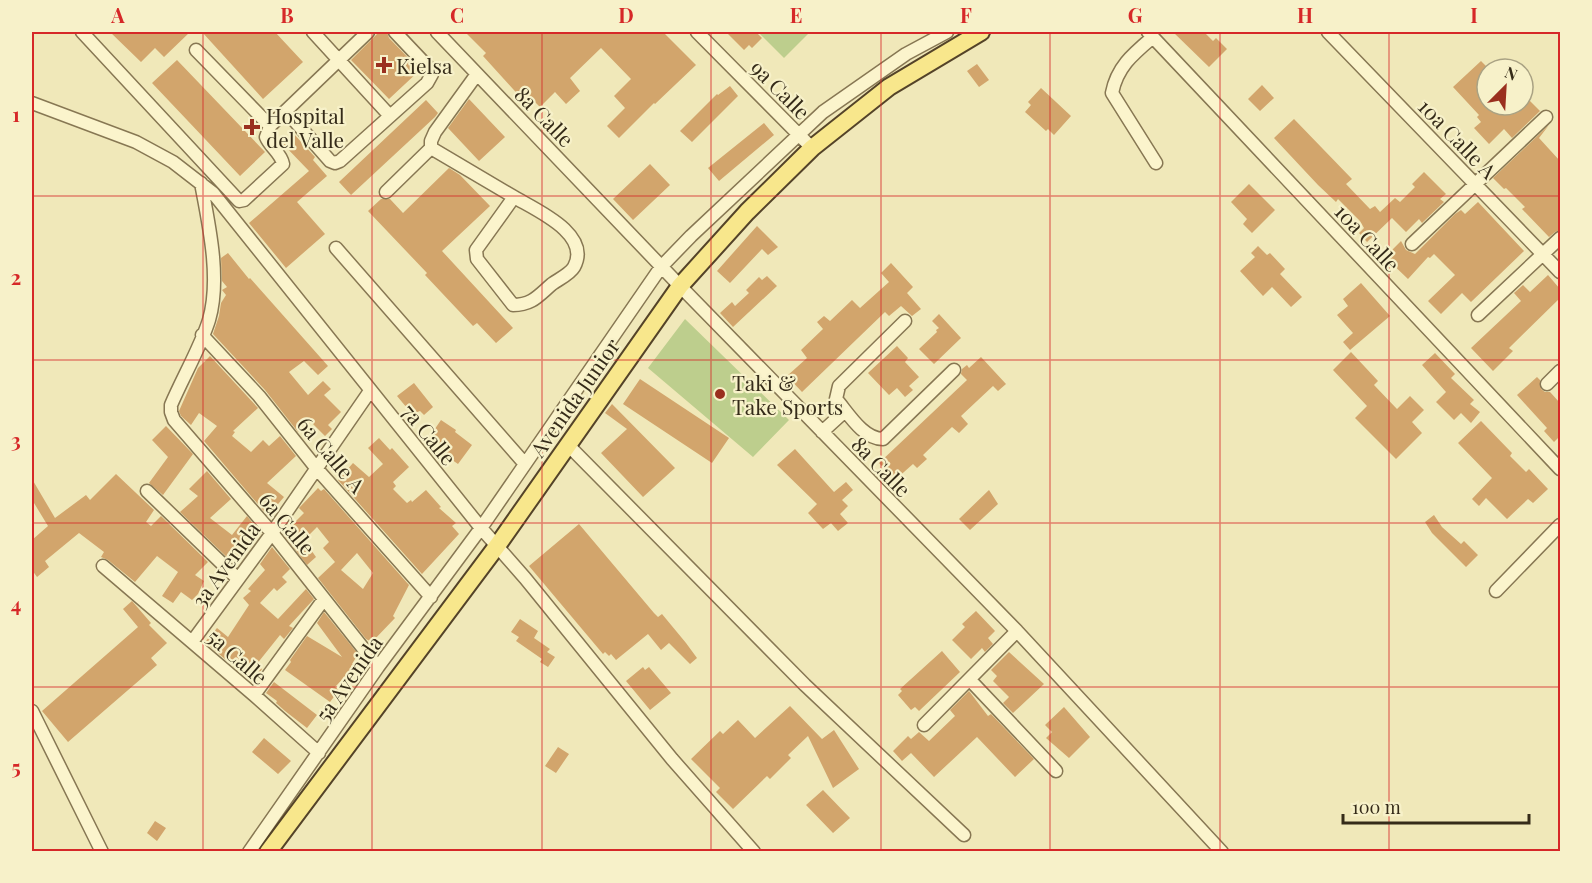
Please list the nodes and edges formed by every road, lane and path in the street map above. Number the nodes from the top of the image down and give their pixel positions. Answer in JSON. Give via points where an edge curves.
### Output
{"nodes":[{"id":1,"x":82,"y":32,"type":"edge"},
{"id":2,"x":313,"y":32,"type":"edge"},
{"id":3,"x":368,"y":32,"type":"edge"},
{"id":4,"x":395,"y":32,"type":"edge"},
{"id":5,"x":437,"y":32,"type":"edge"},
{"id":6,"x":697,"y":32,"type":"edge"},
{"id":7,"x":947,"y":32,"type":"edge"},
{"id":8,"x":981,"y":32,"type":"edge"},
{"id":9,"x":1328,"y":32,"type":"edge"},
{"id":10,"x":1150,"y":34,"type":"edge"},
{"id":11,"x":196,"y":50,"type":"dead end"},
{"id":12,"x":339,"y":60,"type":"junction"},
{"id":13,"x":477,"y":74,"type":"junction"},
{"id":14,"x":32,"y":103,"type":"edge"},
{"id":15,"x":286,"y":111,"type":"junction"},
{"id":16,"x":390,"y":116,"type":"junction"},
{"id":17,"x":1546,"y":117,"type":"dead end"},
{"id":18,"x":270,"y":126,"type":"junction"},
{"id":19,"x":799,"y":135,"type":"junction"},
{"id":20,"x":431,"y":148,"type":"junction"},
{"id":21,"x":812,"y":148,"type":"junction"},
{"id":22,"x":1156,"y":163,"type":"dead end"},
{"id":23,"x":201,"y":183,"type":"junction"},
{"id":24,"x":1475,"y":184,"type":"junction"},
{"id":25,"x":386,"y":192,"type":"dead end"},
{"id":26,"x":514,"y":197,"type":"junction"},
{"id":27,"x":1560,"y":238,"type":"edge"},
{"id":28,"x":1413,"y":244,"type":"dead end"},
{"id":29,"x":336,"y":248,"type":"dead end"},
{"id":30,"x":1543,"y":254,"type":"junction"},
{"id":31,"x":661,"y":267,"type":"junction"},
{"id":32,"x":1560,"y":272,"type":"edge"},
{"id":33,"x":680,"y":286,"type":"junction"},
{"id":34,"x":1478,"y":315,"type":"dead end"},
{"id":35,"x":905,"y":321,"type":"dead end"},
{"id":36,"x":202,"y":335,"type":"junction"},
{"id":37,"x":954,"y":370,"type":"dead end"},
{"id":38,"x":1560,"y":371,"type":"edge"},
{"id":39,"x":1547,"y":384,"type":"dead end"},
{"id":40,"x":370,"y":391,"type":"junction"},
{"id":41,"x":845,"y":411,"type":"junction"},
{"id":42,"x":822,"y":432,"type":"junction"},
{"id":43,"x":568,"y":444,"type":"junction"},
{"id":44,"x":525,"y":464,"type":"junction"},
{"id":45,"x":317,"y":469,"type":"junction"},
{"id":46,"x":1560,"y":469,"type":"edge"},
{"id":47,"x":147,"y":491,"type":"dead end"},
{"id":48,"x":1560,"y":525,"type":"edge"},
{"id":49,"x":481,"y":528,"type":"junction"},
{"id":50,"x":272,"y":532,"type":"junction"},
{"id":51,"x":497,"y":546,"type":"junction"},
{"id":52,"x":103,"y":566,"type":"dead end"},
{"id":53,"x":238,"y":579,"type":"junction"},
{"id":54,"x":1496,"y":591,"type":"dead end"},
{"id":55,"x":431,"y":597,"type":"junction"},
{"id":56,"x":324,"y":599,"type":"junction"},
{"id":57,"x":1017,"y":632,"type":"junction"},
{"id":58,"x":192,"y":642,"type":"junction"},
{"id":59,"x":378,"y":667,"type":"junction"},
{"id":60,"x":970,"y":680,"type":"junction"},
{"id":61,"x":254,"y":695,"type":"junction"},
{"id":62,"x":32,"y":711,"type":"edge"},
{"id":63,"x":924,"y":726,"type":"dead end"},
{"id":64,"x":319,"y":753,"type":"junction"},
{"id":65,"x":1056,"y":771,"type":"dead end"},
{"id":66,"x":964,"y":835,"type":"dead end"},
{"id":67,"x":276,"y":849,"type":"edge"},
{"id":68,"x":752,"y":851,"type":"edge"},
{"id":69,"x":102,"y":852,"type":"edge"},
{"id":70,"x":249,"y":852,"type":"edge"},
{"id":71,"x":1222,"y":852,"type":"edge"}],
"edges":[{"from":1,"to":18,"type":"street","via":[[239,201],[283,164],[268,143]]},
{"from":2,"to":12,"type":"street"},
{"from":3,"to":12,"type":"street"},
{"from":4,"to":16,"type":"street","via":[[432,74],[428,83]]},
{"from":5,"to":13,"type":"street","name":"8a Calle"},
{"from":6,"to":19,"type":"street","name":"9a Calle"},
{"from":7,"to":19,"type":"street","name":"5a Avenida","via":[[906,54],[824,112]]},
{"from":8,"to":21,"type":"main road","name":"Avenida Junior","via":[[890,87]]},
{"from":9,"to":24,"type":"street","name":"10a Calle A"},
{"from":10,"to":22,"type":"street","via":[[1114,77],[1112,93]]},
{"from":10,"to":46,"type":"street","name":"10a Calle"},
{"from":11,"to":18,"type":"street"},
{"from":12,"to":15,"type":"street"},
{"from":12,"to":16,"type":"street"},
{"from":13,"to":20,"type":"street","via":[[435,132]]},
{"from":13,"to":31,"type":"street","name":"8a Calle"},
{"from":14,"to":23,"type":"street","name":"7a Calle","via":[[136,142]]},
{"from":15,"to":16,"type":"street","via":[[335,163]]},
{"from":15,"to":18,"type":"street"},
{"from":17,"to":24,"type":"street"},
{"from":19,"to":21,"type":"street","name":"9a Calle"},
{"from":19,"to":31,"type":"street","name":"5a Avenida"},
{"from":20,"to":25,"type":"street"},
{"from":20,"to":26,"type":"street"},
{"from":21,"to":33,"type":"main road","name":"Avenida Junior"},
{"from":23,"to":36,"type":"street","via":[[211,238],[214,291]]},
{"from":23,"to":40,"type":"street","name":"7a Calle","via":[[213,193]]},
{"from":24,"to":28,"type":"street"},
{"from":24,"to":30,"type":"street","name":"10a Calle A"},
{"from":26,"to":26,"type":"street","via":[[568,231],[576,243],[573,268],[526,305],[513,305],[477,259],[476,250]]},
{"from":27,"to":30,"type":"street"},
{"from":29,"to":44,"type":"street"},
{"from":30,"to":32,"type":"street","name":"10a Calle A"},
{"from":30,"to":34,"type":"street"},
{"from":31,"to":33,"type":"street","name":"8a Calle"},
{"from":31,"to":44,"type":"street","name":"5a Avenida"},
{"from":33,"to":42,"type":"street","name":"8a Calle"},
{"from":33,"to":43,"type":"main road","name":"Avenida Junior"},
{"from":35,"to":41,"type":"street","via":[[839,386],[836,399]]},
{"from":36,"to":45,"type":"street","name":"6a Calle A","via":[[259,396]]},
{"from":36,"to":50,"type":"street","name":"6a Calle","via":[[171,412]]},
{"from":37,"to":41,"type":"street","via":[[883,439],[874,439]]},
{"from":38,"to":39,"type":"street"},
{"from":40,"to":45,"type":"street","name":"3a Avenida"},
{"from":40,"to":49,"type":"street","name":"7a Calle"},
{"from":41,"to":42,"type":"street"},
{"from":42,"to":57,"type":"street","name":"8a Calle"},
{"from":43,"to":51,"type":"main road","name":"Avenida Junior"},
{"from":43,"to":66,"type":"street","via":[[806,685]]},
{"from":44,"to":49,"type":"street","name":"5a Avenida"},
{"from":45,"to":50,"type":"street","name":"3a Avenida"},
{"from":45,"to":55,"type":"street","name":"6a Calle A"},
{"from":47,"to":53,"type":"street"},
{"from":48,"to":54,"type":"street"},
{"from":49,"to":51,"type":"street","name":"7a Calle"},
{"from":49,"to":55,"type":"street","name":"5a Avenida"},
{"from":50,"to":53,"type":"street","name":"3a Avenida"},
{"from":50,"to":56,"type":"street","name":"6a Calle"},
{"from":51,"to":67,"type":"main road","name":"Avenida Junior"},
{"from":51,"to":68,"type":"street","name":"7a Calle"},
{"from":52,"to":58,"type":"street","name":"5a Calle"},
{"from":53,"to":58,"type":"street","name":"3a Avenida"},
{"from":55,"to":59,"type":"street","name":"5a Avenida"},
{"from":56,"to":59,"type":"street","name":"6a Calle"},
{"from":56,"to":61,"type":"street"},
{"from":57,"to":60,"type":"street"},
{"from":57,"to":71,"type":"street","name":"8a Calle"},
{"from":58,"to":61,"type":"street","name":"5a Calle"},
{"from":59,"to":64,"type":"street","name":"5a Avenida"},
{"from":60,"to":63,"type":"street"},
{"from":60,"to":65,"type":"street"},
{"from":61,"to":64,"type":"street","name":"5a Calle"},
{"from":62,"to":69,"type":"street"},
{"from":64,"to":70,"type":"street","name":"5a Avenida"}]}
